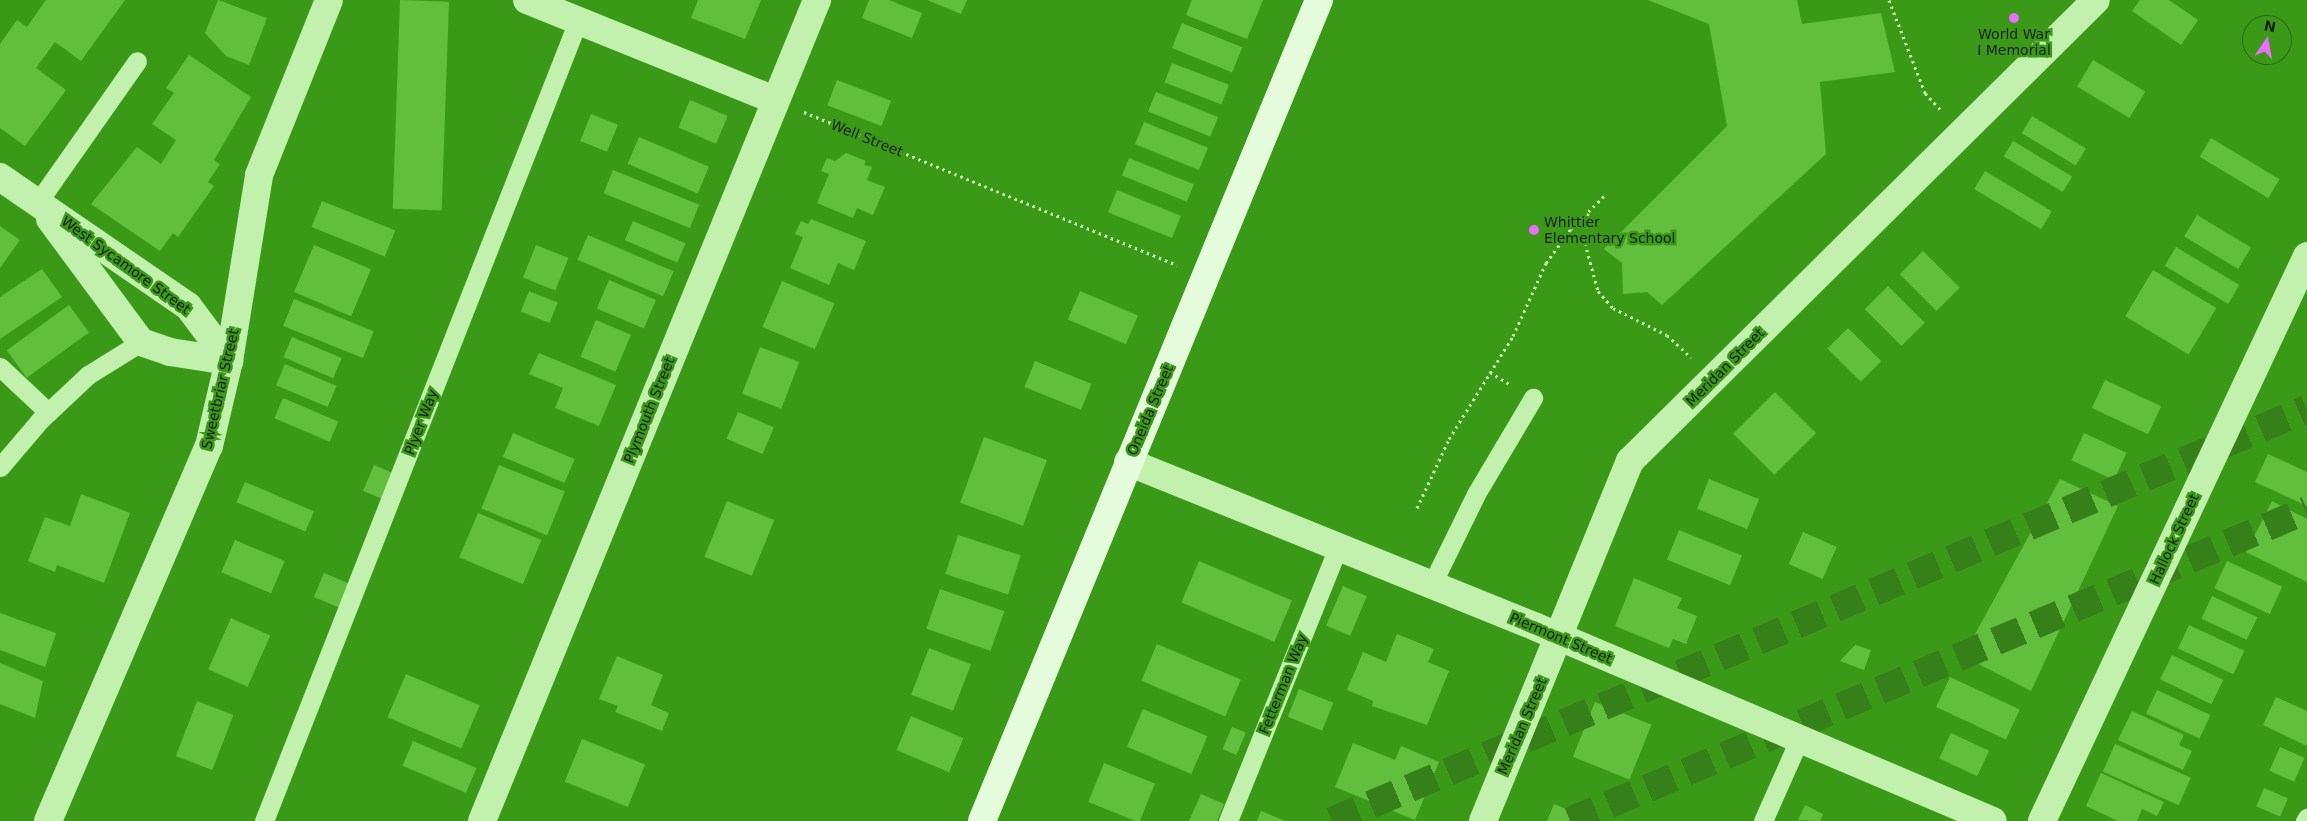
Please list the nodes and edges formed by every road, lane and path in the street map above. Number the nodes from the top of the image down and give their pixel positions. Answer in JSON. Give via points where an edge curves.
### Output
{"nodes":[{"id":1,"x":329,"y":0,"type":"edge"},
{"id":2,"x":527,"y":0,"type":"edge"},
{"id":3,"x":817,"y":0,"type":"edge"},
{"id":4,"x":1319,"y":0,"type":"edge"},
{"id":5,"x":1889,"y":0,"type":"edge"},
{"id":6,"x":2091,"y":1,"type":"edge"},
{"id":7,"x":577,"y":24,"type":"junction"},
{"id":8,"x":137,"y":62,"type":"dead end"},
{"id":9,"x":775,"y":100,"type":"junction"},
{"id":10,"x":1936,"y":105,"type":"dead end"},
{"id":11,"x":0,"y":177,"type":"edge"},
{"id":12,"x":1604,"y":196,"type":"dead end"},
{"id":13,"x":38,"y":202,"type":"junction"},
{"id":14,"x":1588,"y":213,"type":"junction"},
{"id":15,"x":2307,"y":256,"type":"edge"},
{"id":16,"x":1206,"y":277,"type":"junction"},
{"id":17,"x":141,"y":342,"type":"junction"},
{"id":18,"x":1685,"y":352,"type":"dead end"},
{"id":19,"x":229,"y":361,"type":"junction"},
{"id":20,"x":0,"y":367,"type":"edge"},
{"id":21,"x":1532,"y":398,"type":"dead end"},
{"id":22,"x":48,"y":412,"type":"junction"},
{"id":23,"x":1128,"y":462,"type":"junction"},
{"id":24,"x":0,"y":467,"type":"edge"},
{"id":25,"x":1417,"y":508,"type":"dead end"},
{"id":26,"x":1338,"y":547,"type":"junction"},
{"id":27,"x":1432,"y":584,"type":"junction"},
{"id":28,"x":1560,"y":637,"type":"junction"},
{"id":29,"x":1798,"y":742,"type":"junction"},
{"id":30,"x":48,"y":821,"type":"edge"},
{"id":31,"x":264,"y":821,"type":"edge"},
{"id":32,"x":482,"y":821,"type":"edge"},
{"id":33,"x":982,"y":821,"type":"edge"},
{"id":34,"x":1228,"y":821,"type":"edge"},
{"id":35,"x":1483,"y":821,"type":"edge"},
{"id":36,"x":1763,"y":821,"type":"edge"},
{"id":37,"x":1992,"y":821,"type":"edge"},
{"id":38,"x":2042,"y":821,"type":"edge"}],
"edges":[{"from":1,"to":19,"type":"street","name":"Sweetbriar Street","via":[[259,175]]},
{"from":2,"to":7,"type":"street"},
{"from":3,"to":9,"type":"street","name":"Plymouth Street"},
{"from":4,"to":16,"type":"street","name":"Oneida Street"},
{"from":5,"to":10,"type":"path","via":[[1925,93]]},
{"from":6,"to":28,"type":"street","name":"Meridan Street","via":[[1630,461]]},
{"from":7,"to":9,"type":"street"},
{"from":7,"to":31,"type":"lane","name":"Plyer Way"},
{"from":8,"to":13,"type":"lane"},
{"from":9,"to":16,"type":"path","name":"Well Street"},
{"from":9,"to":32,"type":"street","name":"Plymouth Street"},
{"from":11,"to":13,"type":"street","name":"West Sycamore Street"},
{"from":12,"to":14,"type":"path"},
{"from":13,"to":17,"type":"street","name":"West Sycamore Street"},
{"from":13,"to":19,"type":"street","name":"West Sycamore Street","via":[[188,306]]},
{"from":14,"to":18,"type":"path","via":[[1585,243],[1598,291],[1612,308],[1667,335]]},
{"from":14,"to":25,"type":"path","via":[[1546,263],[1513,336],[1449,439]]},
{"from":15,"to":38,"type":"street","name":"Hallock Street"},
{"from":16,"to":23,"type":"street","name":"Oneida Street"},
{"from":17,"to":19,"type":"street","via":[[170,352]]},
{"from":17,"to":22,"type":"lane","via":[[88,375]]},
{"from":19,"to":30,"type":"street","name":"Sweetbriar Street","via":[[209,446]]},
{"from":20,"to":22,"type":"lane"},
{"from":21,"to":27,"type":"lane","via":[[1476,494]]},
{"from":22,"to":24,"type":"lane"},
{"from":23,"to":26,"type":"street","name":"Piermont Street"},
{"from":23,"to":33,"type":"street","name":"Oneida Street"},
{"from":26,"to":27,"type":"street","name":"Piermont Street"},
{"from":26,"to":34,"type":"lane","name":"Fetterman Way"},
{"from":27,"to":28,"type":"street","name":"Piermont Street"},
{"from":28,"to":29,"type":"street","name":"Piermont Street"},
{"from":28,"to":35,"type":"street","name":"Meridan Street"},
{"from":29,"to":36,"type":"lane"},
{"from":29,"to":37,"type":"street","name":"Piermont Street"}]}
